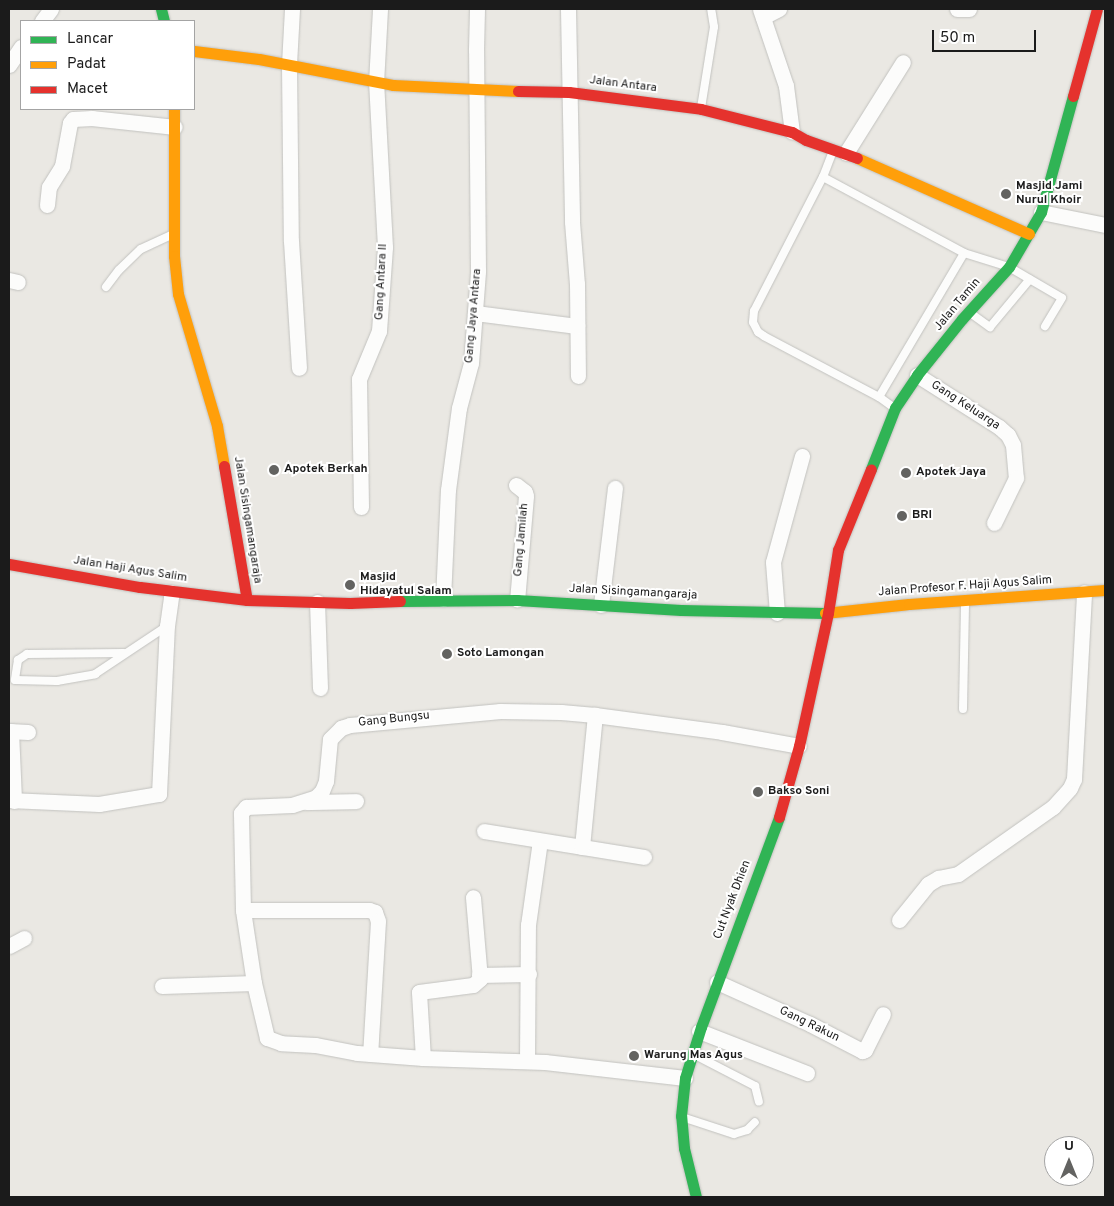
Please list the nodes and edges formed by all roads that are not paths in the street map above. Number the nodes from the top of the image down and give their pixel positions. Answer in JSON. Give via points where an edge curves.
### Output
{"nodes":[{"id":1,"x":51,"y":9,"type":"edge"},
{"id":2,"x":292,"y":9,"type":"edge"},
{"id":3,"x":380,"y":9,"type":"edge"},
{"id":4,"x":478,"y":9,"type":"edge"},
{"id":5,"x":568,"y":9,"type":"edge"},
{"id":6,"x":711,"y":9,"type":"edge"},
{"id":7,"x":779,"y":9,"type":"edge"},
{"id":8,"x":957,"y":9,"type":"edge"},
{"id":9,"x":969,"y":9,"type":"edge"},
{"id":10,"x":1097,"y":9,"type":"edge"},
{"id":11,"x":762,"y":13,"type":"edge"},
{"id":12,"x":43,"y":20,"type":"edge"},
{"id":13,"x":20,"y":49,"type":"edge"},
{"id":14,"x":195,"y":51,"type":"edge"},
{"id":15,"x":903,"y":62,"type":"dead end"},
{"id":16,"x":289,"y":64,"type":"junction"},
{"id":17,"x":9,"y":66,"type":"edge"},
{"id":18,"x":376,"y":82,"type":"junction"},
{"id":19,"x":476,"y":92,"type":"junction"},
{"id":20,"x":569,"y":92,"type":"junction"},
{"id":21,"x":701,"y":109,"type":"junction"},
{"id":22,"x":174,"y":110,"type":"edge"},
{"id":23,"x":175,"y":127,"type":"junction"},
{"id":24,"x":792,"y":132,"type":"junction"},
{"id":25,"x":840,"y":151,"type":"junction"},
{"id":26,"x":824,"y":177,"type":"junction"},
{"id":27,"x":47,"y":205,"type":"dead end"},
{"id":28,"x":1041,"y":212,"type":"junction"},
{"id":29,"x":1105,"y":225,"type":"edge"},
{"id":30,"x":174,"y":233,"type":"junction"},
{"id":31,"x":1029,"y":234,"type":"junction"},
{"id":32,"x":964,"y":253,"type":"junction"},
{"id":33,"x":1009,"y":267,"type":"junction"},
{"id":34,"x":1030,"y":279,"type":"junction"},
{"id":35,"x":106,"y":287,"type":"dead end"},
{"id":36,"x":968,"y":312,"type":"junction"},
{"id":37,"x":475,"y":313,"type":"junction"},
{"id":38,"x":577,"y":326,"type":"junction"},
{"id":39,"x":1045,"y":326,"type":"dead end"},
{"id":40,"x":299,"y":368,"type":"dead end"},
{"id":41,"x":917,"y":375,"type":"junction"},
{"id":42,"x":578,"y":376,"type":"dead end"},
{"id":43,"x":879,"y":397,"type":"junction"},
{"id":44,"x":895,"y":408,"type":"junction"},
{"id":45,"x":802,"y":456,"type":"dead end"},
{"id":46,"x":516,"y":485,"type":"dead end"},
{"id":47,"x":615,"y":488,"type":"dead end"},
{"id":48,"x":361,"y":507,"type":"dead end"},
{"id":49,"x":994,"y":523,"type":"dead end"},
{"id":50,"x":9,"y":564,"type":"edge"},
{"id":51,"x":9,"y":568,"type":"edge"},
{"id":52,"x":1105,"y":590,"type":"edge"},
{"id":53,"x":172,"y":592,"type":"junction"},
{"id":54,"x":1084,"y":592,"type":"junction"},
{"id":55,"x":443,"y":599,"type":"junction"},
{"id":56,"x":965,"y":599,"type":"junction"},
{"id":57,"x":247,"y":600,"type":"junction"},
{"id":58,"x":517,"y":600,"type":"junction"},
{"id":59,"x":318,"y":602,"type":"junction"},
{"id":60,"x":601,"y":605,"type":"junction"},
{"id":61,"x":778,"y":613,"type":"junction"},
{"id":62,"x":828,"y":613,"type":"junction"},
{"id":63,"x":167,"y":626,"type":"junction"},
{"id":64,"x":124,"y":653,"type":"junction"},
{"id":65,"x":320,"y":688,"type":"dead end"},
{"id":66,"x":963,"y":709,"type":"dead end"},
{"id":67,"x":595,"y":715,"type":"junction"},
{"id":68,"x":10,"y":731,"type":"edge"},
{"id":69,"x":28,"y":732,"type":"dead end"},
{"id":70,"x":799,"y":746,"type":"junction"},
{"id":71,"x":11,"y":801,"type":"edge"},
{"id":72,"x":356,"y":801,"type":"dead end"},
{"id":73,"x":302,"y":802,"type":"junction"},
{"id":74,"x":484,"y":831,"type":"dead end"},
{"id":75,"x":540,"y":841,"type":"junction"},
{"id":76,"x":582,"y":847,"type":"junction"},
{"id":77,"x":644,"y":857,"type":"dead end"},
{"id":78,"x":473,"y":897,"type":"dead end"},
{"id":79,"x":243,"y":910,"type":"junction"},
{"id":80,"x":899,"y":920,"type":"dead end"},
{"id":81,"x":24,"y":938,"type":"dead end"},
{"id":82,"x":9,"y":946,"type":"edge"},
{"id":83,"x":529,"y":974,"type":"junction"},
{"id":84,"x":479,"y":975,"type":"junction"},
{"id":85,"x":717,"y":982,"type":"junction"},
{"id":86,"x":254,"y":983,"type":"junction"},
{"id":87,"x":162,"y":986,"type":"dead end"},
{"id":88,"x":883,"y":1014,"type":"dead end"},
{"id":89,"x":699,"y":1032,"type":"junction"},
{"id":90,"x":370,"y":1054,"type":"junction"},
{"id":91,"x":692,"y":1054,"type":"junction"},
{"id":92,"x":423,"y":1058,"type":"junction"},
{"id":93,"x":527,"y":1061,"type":"junction"},
{"id":94,"x":807,"y":1073,"type":"dead end"},
{"id":95,"x":685,"y":1078,"type":"junction"},
{"id":96,"x":759,"y":1102,"type":"dead end"},
{"id":97,"x":680,"y":1116,"type":"junction"},
{"id":98,"x":755,"y":1122,"type":"dead end"},
{"id":99,"x":696,"y":1197,"type":"edge"}],
"edges":[{"from":1,"to":12,"type":"street"},
{"from":2,"to":16,"type":"street"},
{"from":3,"to":18,"type":"street","name":"Gang Antara II"},
{"from":4,"to":19,"type":"street","name":"Gang Jaya Antara"},
{"from":5,"to":20,"type":"street"},
{"from":6,"to":21,"type":"lane","via":[[714,27]]},
{"from":7,"to":11,"type":"street"},
{"from":8,"to":9,"type":"street"},
{"from":10,"to":28,"type":"main road","name":"Jalan Tamin"},
{"from":11,"to":24,"type":"street","via":[[786,86]]},
{"from":13,"to":17,"type":"street"},
{"from":14,"to":16,"type":"main road","name":"Jalan Antara"},
{"from":15,"to":25,"type":"street"},
{"from":16,"to":18,"type":"main road","name":"Jalan Antara"},
{"from":16,"to":40,"type":"street","via":[[291,241]]},
{"from":18,"to":19,"type":"main road","name":"Jalan Antara"},
{"from":18,"to":48,"type":"street","name":"Gang Antara II","via":[[385,247],[379,331],[359,379]]},
{"from":19,"to":20,"type":"main road","name":"Jalan Antara"},
{"from":19,"to":37,"type":"street","name":"Gang Jaya Antara","via":[[478,271]]},
{"from":20,"to":21,"type":"main road","name":"Jalan Antara"},
{"from":20,"to":38,"type":"street"},
{"from":21,"to":24,"type":"main road","name":"Jalan Antara"},
{"from":22,"to":23,"type":"main road","name":"Jalan Sisingamangaraja"},
{"from":23,"to":27,"type":"street","via":[[73,119],[62,166],[50,187]]},
{"from":23,"to":30,"type":"main road","name":"Jalan Sisingamangaraja"},
{"from":24,"to":25,"type":"main road","name":"Jalan Antara"},
{"from":25,"to":26,"type":"lane"},
{"from":25,"to":31,"type":"main road","name":"Jalan Antara"},
{"from":26,"to":32,"type":"lane"},
{"from":26,"to":43,"type":"lane","via":[[754,311],[753,322],[764,336]]},
{"from":28,"to":29,"type":"street"},
{"from":28,"to":31,"type":"main road","name":"Jalan Tamin"},
{"from":30,"to":35,"type":"lane","via":[[141,249],[118,270]]},
{"from":30,"to":57,"type":"main road","name":"Jalan Sisingamangaraja","via":[[178,294],[217,426]]},
{"from":31,"to":33,"type":"main road","name":"Jalan Tamin"},
{"from":32,"to":33,"type":"lane"},
{"from":32,"to":43,"type":"lane"},
{"from":33,"to":34,"type":"lane"},
{"from":33,"to":36,"type":"main road","name":"Jalan Tamin"},
{"from":34,"to":36,"type":"lane","via":[[990,327]]},
{"from":34,"to":39,"type":"lane","via":[[1062,298]]},
{"from":36,"to":41,"type":"main road","name":"Jalan Tamin"},
{"from":37,"to":38,"type":"street"},
{"from":37,"to":55,"type":"street","name":"Gang Jaya Antara","via":[[472,363],[459,408],[448,490]]},
{"from":38,"to":42,"type":"street"},
{"from":41,"to":44,"type":"main road","name":"Jalan Tamin"},
{"from":41,"to":49,"type":"street","name":"Gang Keluarga","via":[[1008,435],[1016,478]]},
{"from":43,"to":44,"type":"lane"},
{"from":44,"to":62,"type":"main road","name":"Jalan Tamin","via":[[838,550]]},
{"from":45,"to":61,"type":"street","via":[[773,562]]},
{"from":46,"to":58,"type":"street","name":"Gang Jamilah","via":[[526,496]]},
{"from":47,"to":60,"type":"street"},
{"from":50,"to":51,"type":"street"},
{"from":50,"to":53,"type":"main road","name":"Jalan Haji Agus Salim"},
{"from":52,"to":54,"type":"main road","name":"Jalan Profesor F. Haji Agus Salim"},
{"from":53,"to":57,"type":"main road","name":"Jalan Haji Agus Salim"},
{"from":53,"to":63,"type":"street"},
{"from":54,"to":56,"type":"main road","name":"Jalan Profesor F. Haji Agus Salim"},
{"from":54,"to":80,"type":"street","via":[[1074,779],[1070,788],[1054,807],[958,874],[938,878],[928,884]]},
{"from":55,"to":58,"type":"main road","name":"Jalan Sisingamangaraja"},
{"from":55,"to":59,"type":"main road","name":"Jalan Sisingamangaraja"},
{"from":56,"to":62,"type":"main road","name":"Jalan Profesor F. Haji Agus Salim"},
{"from":56,"to":66,"type":"lane"},
{"from":57,"to":59,"type":"main road","name":"Jalan Sisingamangaraja"},
{"from":58,"to":60,"type":"main road","name":"Jalan Sisingamangaraja"},
{"from":59,"to":65,"type":"street"},
{"from":60,"to":61,"type":"main road","name":"Jalan Sisingamangaraja"},
{"from":61,"to":62,"type":"main road","name":"Jalan Sisingamangaraja"},
{"from":62,"to":70,"type":"main road","name":"Cut Nyak Dhien"},
{"from":63,"to":64,"type":"lane"},
{"from":63,"to":71,"type":"street","via":[[159,794],[100,804]]},
{"from":64,"to":64,"type":"lane","via":[[27,654],[18,660],[15,680],[80,678],[95,674]]},
{"from":67,"to":70,"type":"street","name":"Gang Bungsu"},
{"from":67,"to":73,"type":"street","name":"Gang Bungsu","via":[[500,710],[350,725],[341,728],[330,739],[322,791]]},
{"from":67,"to":76,"type":"street"},
{"from":68,"to":69,"type":"street"},
{"from":68,"to":71,"type":"street"},
{"from":70,"to":85,"type":"main road","name":"Cut Nyak Dhien","via":[[785,800]]},
{"from":72,"to":73,"type":"street"},
{"from":73,"to":79,"type":"street","name":"Gang Bungsu","via":[[251,806],[243,810]]},
{"from":74,"to":75,"type":"street"},
{"from":75,"to":76,"type":"street"},
{"from":75,"to":83,"type":"street","via":[[528,925]]},
{"from":76,"to":77,"type":"street"},
{"from":78,"to":84,"type":"street"},
{"from":79,"to":86,"type":"street","name":"Gang Bungsu"},
{"from":79,"to":90,"type":"street","via":[[374,912],[378,922]]},
{"from":81,"to":82,"type":"street"},
{"from":83,"to":84,"type":"street"},
{"from":83,"to":93,"type":"street"},
{"from":84,"to":92,"type":"street","via":[[478,983],[473,985],[419,992]]},
{"from":85,"to":88,"type":"street","name":"Gang Rakun","via":[[862,1051]]},
{"from":85,"to":89,"type":"main road","name":"Cut Nyak Dhien"},
{"from":86,"to":87,"type":"street"},
{"from":86,"to":90,"type":"street","name":"Gang Bungsu","via":[[267,1038],[281,1043]]},
{"from":89,"to":91,"type":"main road","name":"Cut Nyak Dhien"},
{"from":89,"to":94,"type":"street"},
{"from":90,"to":92,"type":"street"},
{"from":91,"to":95,"type":"main road","name":"Cut Nyak Dhien"},
{"from":91,"to":96,"type":"lane","via":[[755,1086]]},
{"from":92,"to":93,"type":"street"},
{"from":93,"to":95,"type":"street"},
{"from":95,"to":97,"type":"main road","name":"Cut Nyak Dhien"},
{"from":97,"to":98,"type":"lane","via":[[734,1134],[747,1130]]},
{"from":97,"to":99,"type":"main road","name":"Cut Nyak Dhien"}]}
